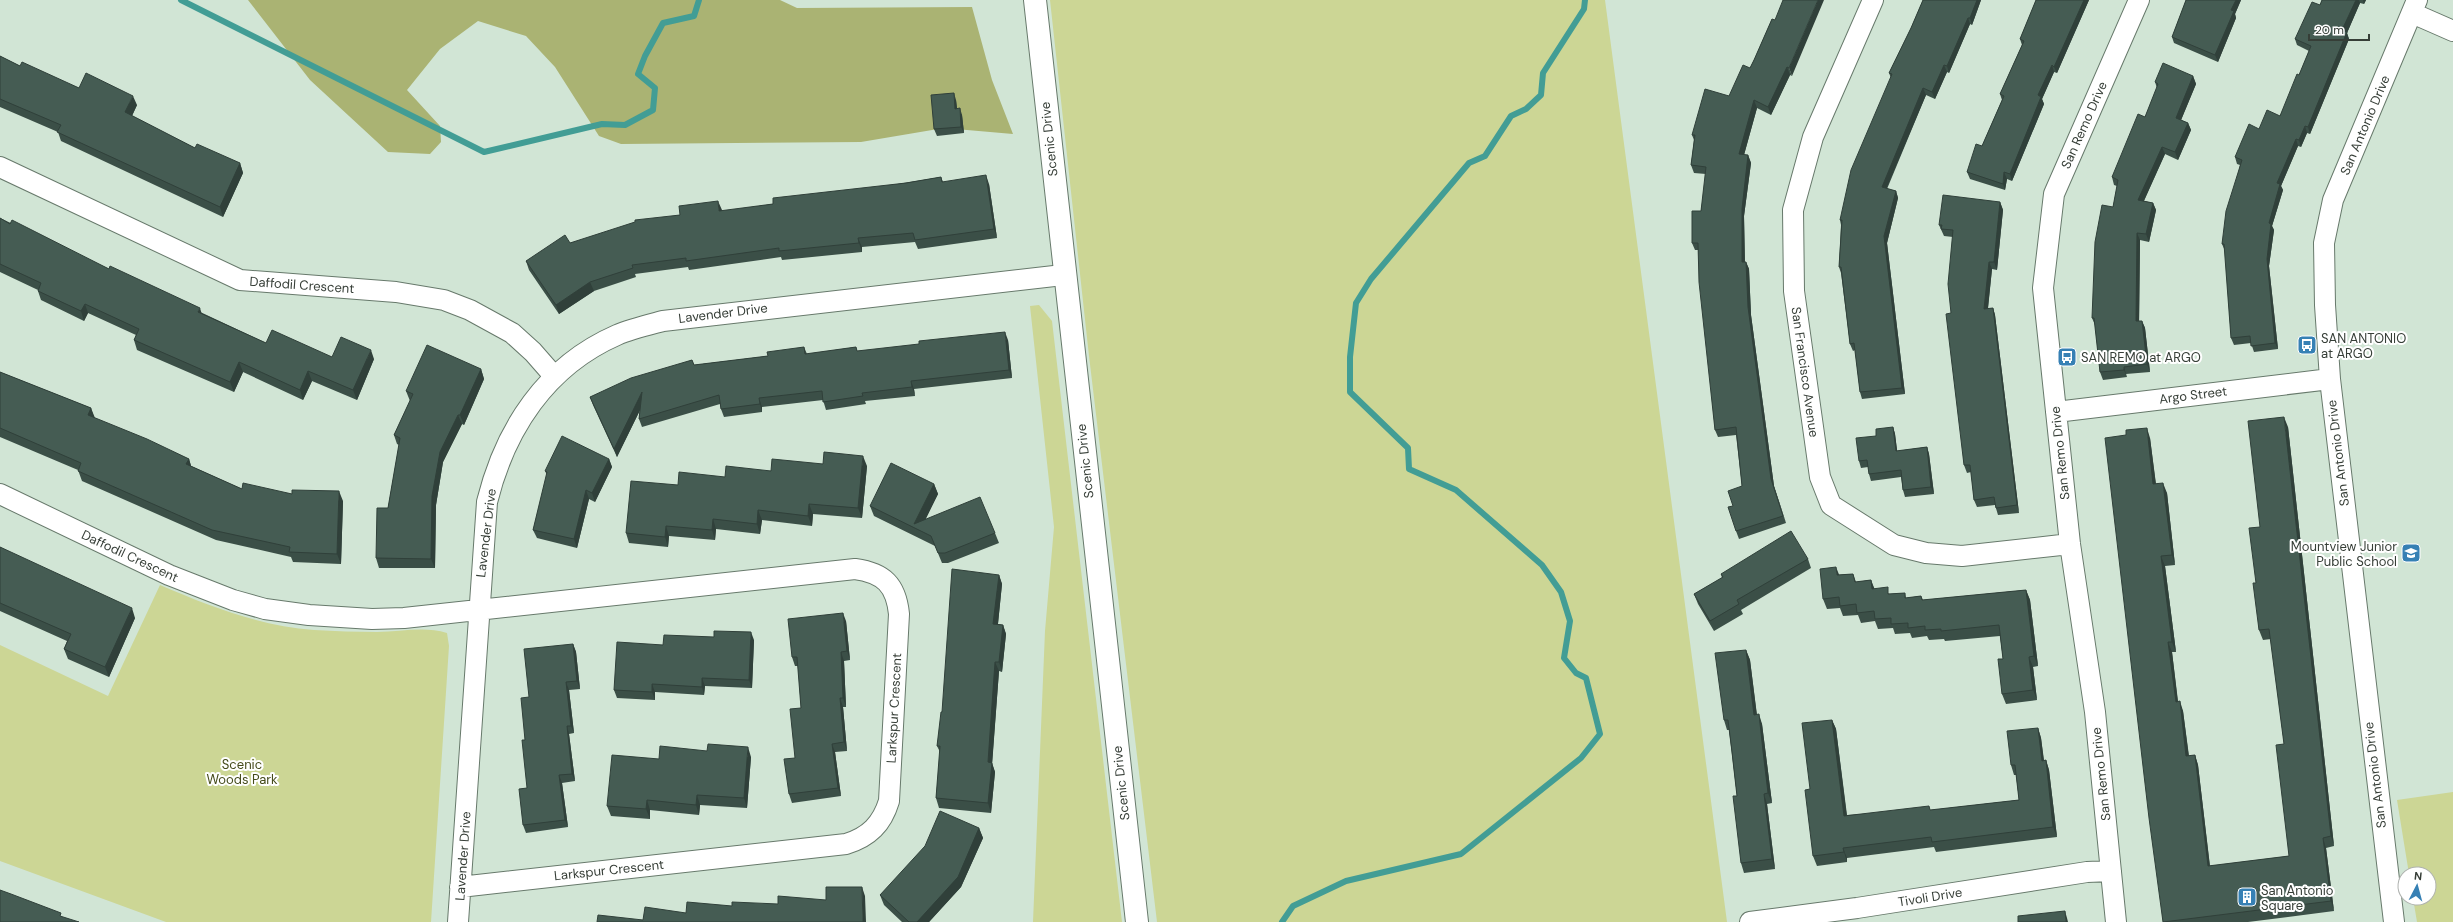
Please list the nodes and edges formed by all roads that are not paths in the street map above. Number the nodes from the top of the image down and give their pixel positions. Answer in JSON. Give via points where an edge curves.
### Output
{"nodes":[{"id":1,"x":1035,"y":0,"type":"edge"},
{"id":2,"x":1873,"y":0,"type":"edge"},
{"id":3,"x":2140,"y":0,"type":"edge"},
{"id":4,"x":2415,"y":6,"type":"edge"},
{"id":5,"x":2453,"y":31,"type":"edge"},
{"id":6,"x":0,"y":167,"type":"edge"},
{"id":7,"x":1063,"y":275,"type":"junction"},
{"id":8,"x":554,"y":376,"type":"junction"},
{"id":9,"x":2330,"y":379,"type":"junction"},
{"id":10,"x":2056,"y":412,"type":"junction"},
{"id":11,"x":0,"y":494,"type":"edge"},
{"id":12,"x":2070,"y":544,"type":"junction"},
{"id":13,"x":478,"y":611,"type":"junction"},
{"id":14,"x":2111,"y":871,"type":"junction"},
{"id":15,"x":460,"y":887,"type":"junction"},
{"id":16,"x":1858,"y":915,"type":"edge"},
{"id":17,"x":458,"y":922,"type":"edge"},
{"id":18,"x":1137,"y":922,"type":"edge"},
{"id":19,"x":1750,"y":922,"type":"edge"},
{"id":20,"x":2116,"y":922,"type":"edge"},
{"id":21,"x":2394,"y":922,"type":"edge"}],
"edges":[{"from":1,"to":7,"type":"street","name":"Scenic Drive"},
{"from":2,"to":12,"type":"street","name":"San Francisco Avenue","via":[[1813,138],[1793,210],[1794,290],[1820,477],[1831,505],[1894,545],[1926,553],[1962,556]]},
{"from":3,"to":10,"type":"street","name":"San Remo Drive","via":[[2054,194],[2043,288]]},
{"from":4,"to":5,"type":"street"},
{"from":4,"to":9,"type":"street","name":"San Antonio Drive","via":[[2333,200],[2324,243]]},
{"from":6,"to":8,"type":"street","name":"Daffodil Crescent","via":[[240,280],[396,292],[444,300],[470,310],[512,333]]},
{"from":7,"to":8,"type":"street","name":"Lavender Drive","via":[[663,321],[617,335],[597,345]]},
{"from":7,"to":18,"type":"street","name":"Scenic Drive"},
{"from":8,"to":13,"type":"street","name":"Lavender Drive","via":[[525,411],[511,434],[493,476],[487,502]]},
{"from":9,"to":10,"type":"street","name":"Argo Street"},
{"from":9,"to":21,"type":"street","name":"San Antonio Drive"},
{"from":10,"to":12,"type":"street","name":"San Remo Drive"},
{"from":11,"to":13,"type":"street","name":"Daffodil Crescent","via":[[169,575],[202,589],[265,609],[372,619]]},
{"from":12,"to":14,"type":"street","name":"San Remo Drive","via":[[2095,712]]},
{"from":13,"to":15,"type":"street","name":"Lavender Drive"},
{"from":13,"to":15,"type":"street","name":"Larkspur Crescent","via":[[841,570],[871,571],[884,578],[894,591],[898,603],[889,801],[885,814],[872,831],[855,841]]},
{"from":14,"to":16,"type":"street","name":"Tivoli Drive","via":[[2087,872]]},
{"from":14,"to":20,"type":"street","name":"San Remo Drive"},
{"from":15,"to":17,"type":"street","name":"Lavender Drive"},
{"from":16,"to":19,"type":"street","name":"Tivoli Drive"}]}
